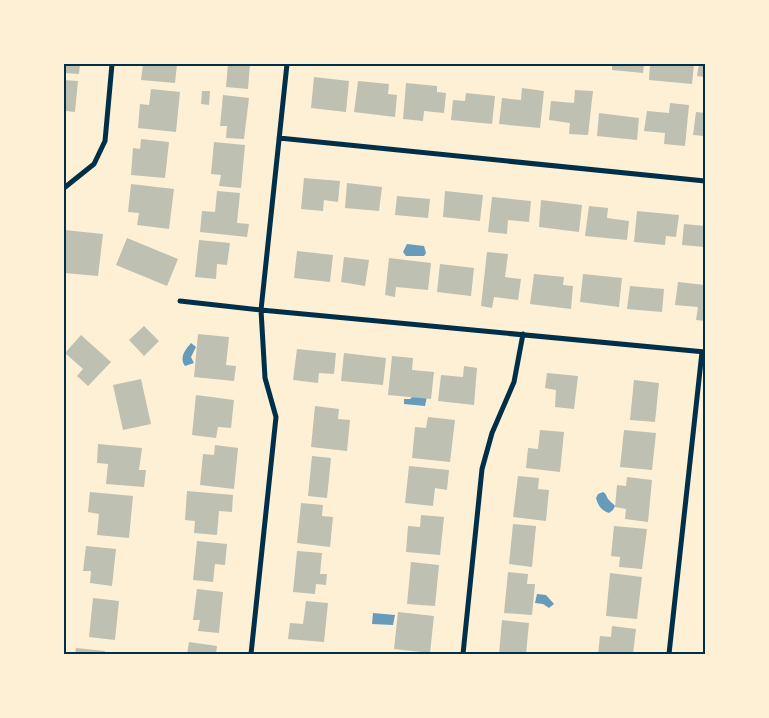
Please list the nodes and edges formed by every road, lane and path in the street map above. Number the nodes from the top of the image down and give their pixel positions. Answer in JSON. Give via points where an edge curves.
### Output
{"nodes":[{"id":1,"x":112,"y":64,"type":"edge"},
{"id":2,"x":286,"y":64,"type":"edge"},
{"id":3,"x":279,"y":138,"type":"junction"},
{"id":4,"x":705,"y":181,"type":"edge"},
{"id":5,"x":64,"y":188,"type":"edge"},
{"id":6,"x":180,"y":301,"type":"dead end"},
{"id":7,"x":261,"y":310,"type":"junction"},
{"id":8,"x":523,"y":334,"type":"junction"},
{"id":9,"x":703,"y":352,"type":"edge"},
{"id":10,"x":251,"y":654,"type":"edge"},
{"id":11,"x":463,"y":654,"type":"edge"},
{"id":12,"x":669,"y":654,"type":"edge"}],
"edges":[{"from":1,"to":5,"type":"street","via":[[105,141],[94,164]]},
{"from":2,"to":3,"type":"street"},
{"from":3,"to":4,"type":"street"},
{"from":3,"to":7,"type":"street"},
{"from":6,"to":7,"type":"street"},
{"from":7,"to":8,"type":"street"},
{"from":7,"to":10,"type":"street","via":[[265,378],[276,417]]},
{"from":8,"to":9,"type":"street"},
{"from":8,"to":11,"type":"street","via":[[514,382],[492,433],[482,469]]},
{"from":9,"to":12,"type":"street"}]}
